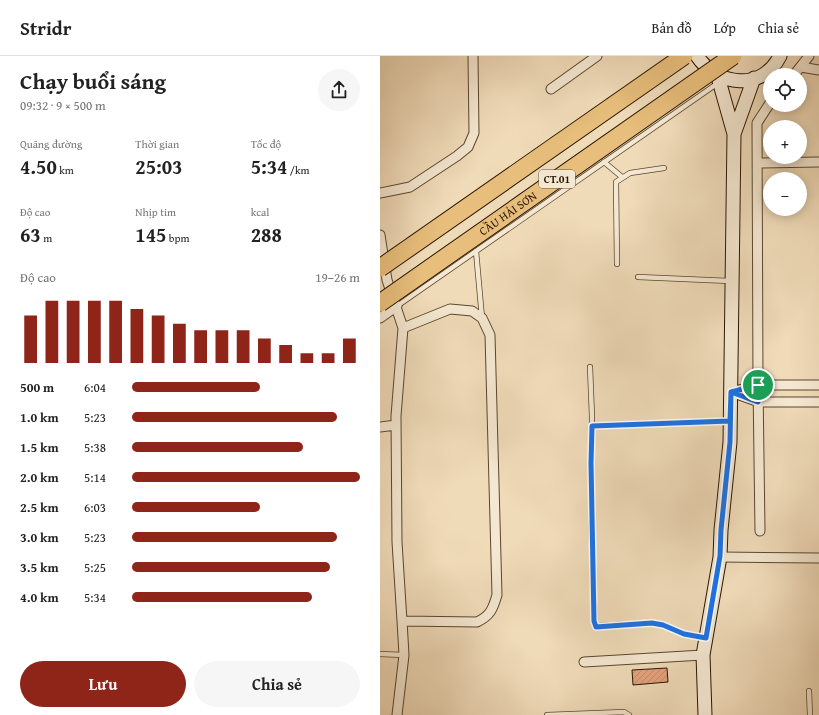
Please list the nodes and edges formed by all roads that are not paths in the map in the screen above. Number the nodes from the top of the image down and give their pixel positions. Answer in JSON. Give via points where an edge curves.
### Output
{"nodes":[{"id":1,"x":473,"y":56,"type":"edge"},
{"id":2,"x":597,"y":56,"type":"edge"},
{"id":3,"x":684,"y":56,"type":"edge"},
{"id":4,"x":697,"y":56,"type":"edge"},
{"id":5,"x":733,"y":56,"type":"edge"},
{"id":6,"x":780,"y":56,"type":"edge"},
{"id":7,"x":809,"y":56,"type":"edge"},
{"id":8,"x":801,"y":67,"type":"joint"},
{"id":9,"x":819,"y":70,"type":"edge"},
{"id":10,"x":754,"y":78,"type":"junction"},
{"id":11,"x":721,"y":79,"type":"junction"},
{"id":12,"x":551,"y":89,"type":"dead end"},
{"id":13,"x":764,"y":112,"type":"edge"},
{"id":14,"x":734,"y":134,"type":"junction"},
{"id":15,"x":604,"y":162,"type":"junction"},
{"id":16,"x":819,"y":162,"type":"edge"},
{"id":17,"x":758,"y":163,"type":"junction"},
{"id":18,"x":664,"y":168,"type":"dead end"},
{"id":19,"x":622,"y":177,"type":"junction"},
{"id":20,"x":380,"y":193,"type":"edge"},
{"id":21,"x":380,"y":236,"type":"edge"},
{"id":22,"x":476,"y":251,"type":"junction"},
{"id":23,"x":618,"y":264,"type":"dead end"},
{"id":24,"x":380,"y":268,"type":"edge"},
{"id":25,"x":638,"y":276,"type":"dead end"},
{"id":26,"x":732,"y":282,"type":"junction"},
{"id":27,"x":380,"y":303,"type":"edge"},
{"id":28,"x":397,"y":306,"type":"junction"},
{"id":29,"x":380,"y":318,"type":"edge"},
{"id":30,"x":482,"y":318,"type":"junction"},
{"id":31,"x":403,"y":328,"type":"junction"},
{"id":32,"x":590,"y":367,"type":"dead end"},
{"id":33,"x":758,"y":385,"type":"junction"},
{"id":34,"x":819,"y":385,"type":"edge"},
{"id":35,"x":731,"y":392,"type":"junction"},
{"id":36,"x":758,"y":402,"type":"junction"},
{"id":37,"x":819,"y":402,"type":"edge"},
{"id":38,"x":730,"y":421,"type":"junction"},
{"id":39,"x":396,"y":425,"type":"junction"},
{"id":40,"x":592,"y":426,"type":"junction"},
{"id":41,"x":380,"y":427,"type":"edge"},
{"id":42,"x":760,"y":531,"type":"dead end"},
{"id":43,"x":720,"y":556,"type":"junction"},
{"id":44,"x":819,"y":558,"type":"edge"},
{"id":45,"x":402,"y":621,"type":"junction"},
{"id":46,"x":706,"y":638,"type":"junction"},
{"id":47,"x":380,"y":654,"type":"edge"},
{"id":48,"x":404,"y":655,"type":"junction"},
{"id":49,"x":703,"y":655,"type":"junction"},
{"id":50,"x":584,"y":662,"type":"dead end"},
{"id":51,"x":809,"y":691,"type":"dead end"},
{"id":52,"x":397,"y":715,"type":"edge"},
{"id":53,"x":547,"y":715,"type":"edge"},
{"id":54,"x":629,"y":715,"type":"edge"},
{"id":55,"x":705,"y":715,"type":"edge"},
{"id":56,"x":810,"y":715,"type":"edge"}],
"edges":[{"from":1,"to":20,"type":"street","via":[[474,133],[468,147],[410,187]]},
{"from":2,"to":12,"type":"street"},
{"from":3,"to":24,"type":"highway","number":"CT.01","bridge":true},
{"from":4,"to":11,"type":"street","via":[[704,67]]},
{"from":5,"to":27,"type":"highway","name":"CẦU HẢI SƠN","number":"CT.01","bridge":true},
{"from":6,"to":10,"type":"street","via":[[765,73]]},
{"from":7,"to":8,"type":"street"},
{"from":8,"to":9,"type":"street"},
{"from":10,"to":11,"type":"street","via":[[734,81]]},
{"from":10,"to":14,"type":"street"},
{"from":11,"to":14,"type":"street"},
{"from":11,"to":15,"type":"lane"},
{"from":13,"to":17,"type":"street","via":[[757,123]]},
{"from":14,"to":26,"type":"street"},
{"from":15,"to":19,"type":"lane"},
{"from":15,"to":22,"type":"lane"},
{"from":16,"to":17,"type":"street"},
{"from":17,"to":33,"type":"street"},
{"from":18,"to":19,"type":"lane","via":[[630,173]]},
{"from":19,"to":23,"type":"lane","via":[[616,182]]},
{"from":21,"to":28,"type":"street","via":[[387,280]]},
{"from":22,"to":28,"type":"lane"},
{"from":22,"to":30,"type":"lane"},
{"from":25,"to":26,"type":"lane"},
{"from":26,"to":35,"type":"street"},
{"from":28,"to":29,"type":"street"},
{"from":28,"to":31,"type":"street"},
{"from":30,"to":31,"type":"street","via":[[472,311],[450,308]]},
{"from":30,"to":45,"type":"street","via":[[490,334],[497,595],[488,617],[477,622]]},
{"from":31,"to":39,"type":"street"},
{"from":32,"to":40,"type":"lane"},
{"from":33,"to":34,"type":"street"},
{"from":33,"to":35,"type":"street"},
{"from":33,"to":36,"type":"street"},
{"from":35,"to":36,"type":"street"},
{"from":35,"to":38,"type":"street"},
{"from":36,"to":37,"type":"street"},
{"from":36,"to":42,"type":"street"},
{"from":38,"to":40,"type":"lane"},
{"from":38,"to":43,"type":"street"},
{"from":39,"to":41,"type":"street"},
{"from":39,"to":45,"type":"street","via":[[397,542]]},
{"from":40,"to":46,"type":"lane","via":[[591,518],[595,626],[652,623],[684,634]]},
{"from":43,"to":44,"type":"street"},
{"from":43,"to":46,"type":"street"},
{"from":45,"to":48,"type":"street"},
{"from":46,"to":49,"type":"street"},
{"from":47,"to":48,"type":"lane"},
{"from":48,"to":52,"type":"street"},
{"from":49,"to":50,"type":"street"},
{"from":49,"to":55,"type":"street"},
{"from":51,"to":56,"type":"lane"},
{"from":53,"to":54,"type":"lane","via":[[624,712]]}]}
